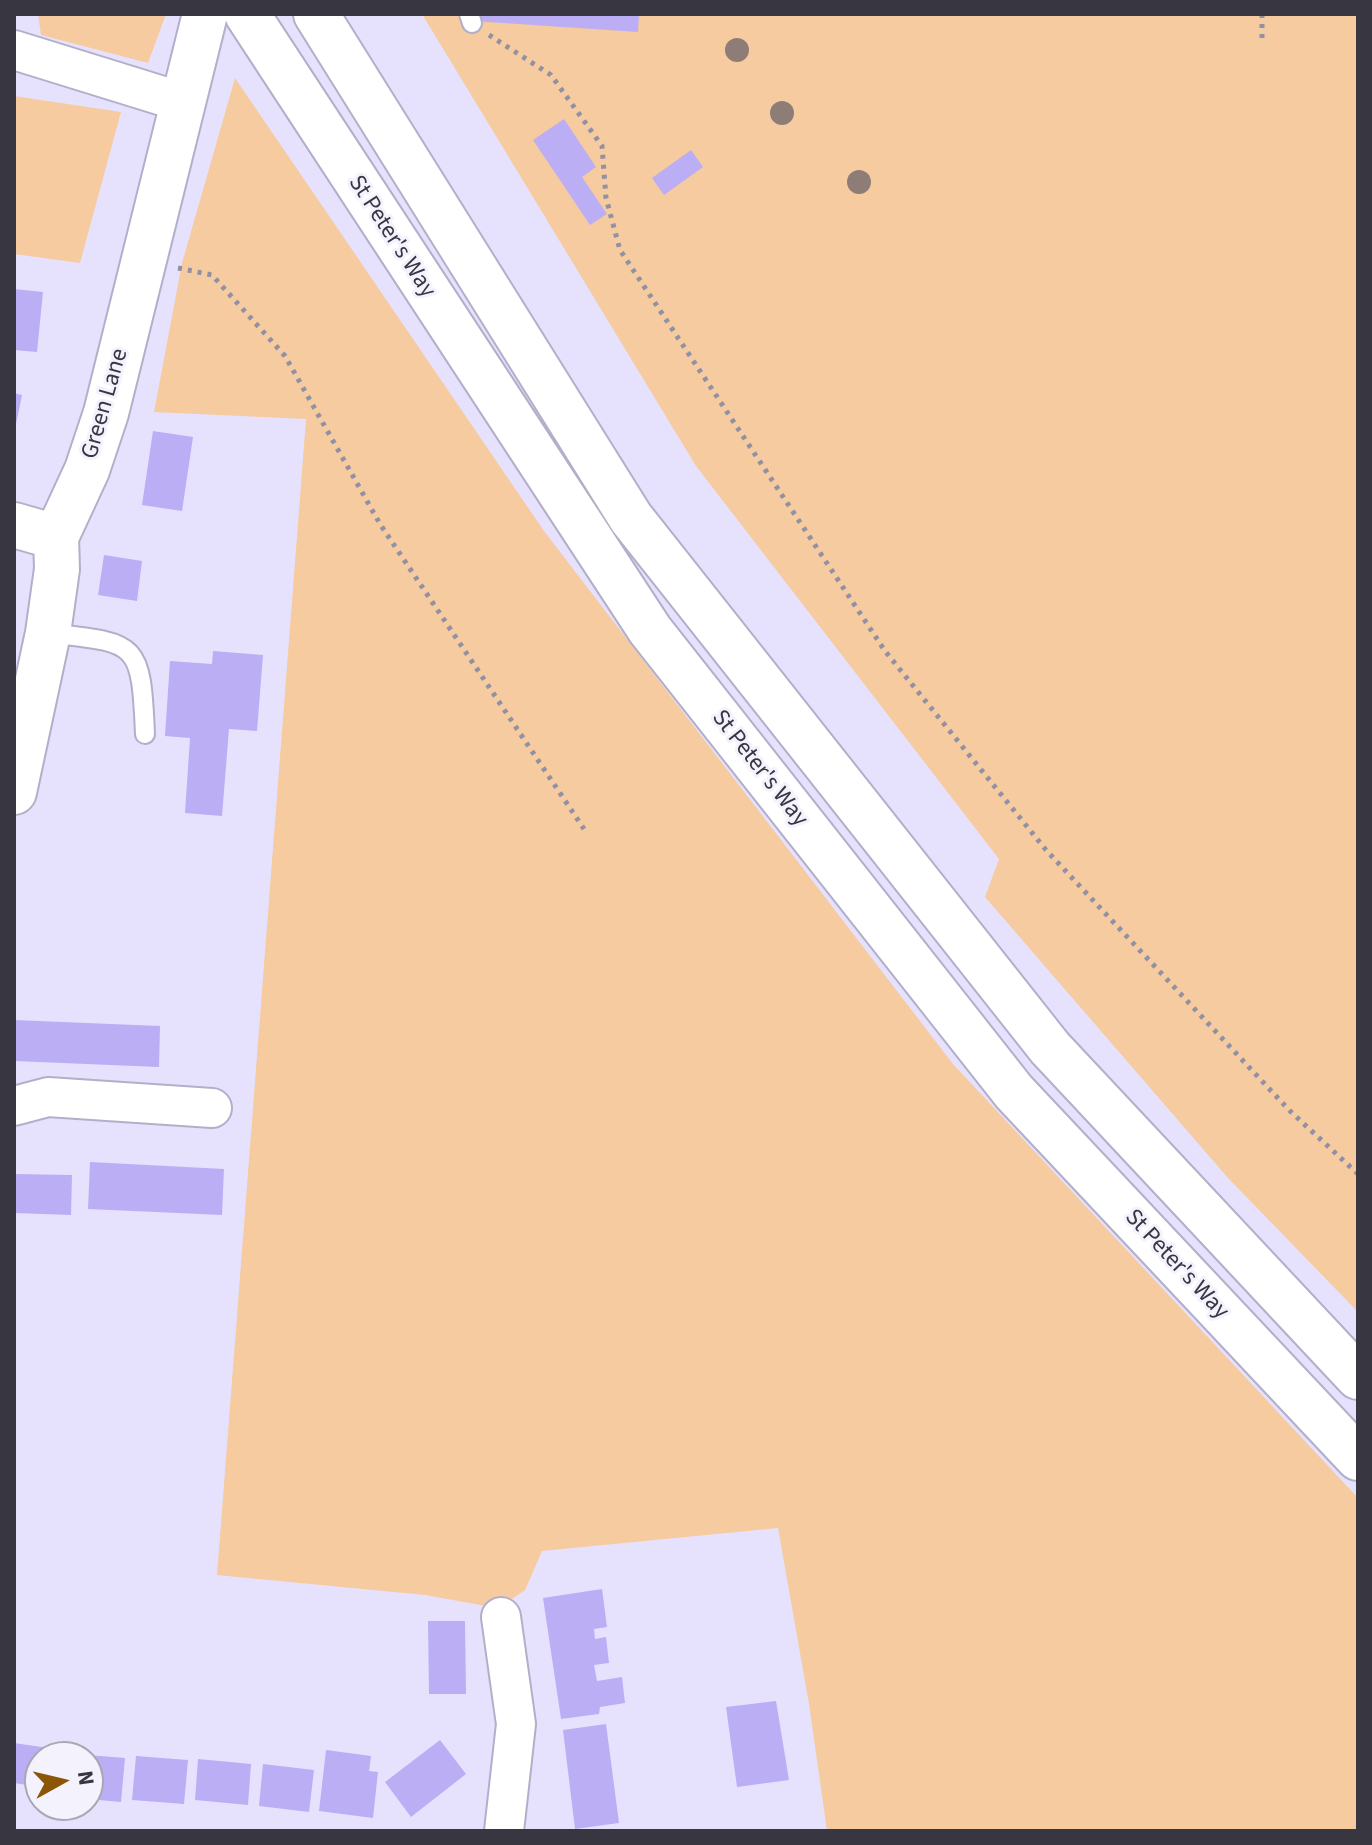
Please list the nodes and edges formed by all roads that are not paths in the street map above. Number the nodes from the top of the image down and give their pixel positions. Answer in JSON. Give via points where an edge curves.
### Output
{"nodes":[{"id":1,"x":205,"y":14,"type":"edge"},
{"id":2,"x":247,"y":14,"type":"edge"},
{"id":3,"x":316,"y":14,"type":"edge"},
{"id":4,"x":14,"y":50,"type":"edge"},
{"id":5,"x":182,"y":102,"type":"junction"},
{"id":6,"x":14,"y":525,"type":"edge"},
{"id":7,"x":56,"y":537,"type":"junction"},
{"id":8,"x":48,"y":633,"type":"junction"},
{"id":9,"x":145,"y":734,"type":"dead end"},
{"id":10,"x":14,"y":792,"type":"edge"},
{"id":11,"x":14,"y":1106,"type":"edge"},
{"id":12,"x":212,"y":1108,"type":"dead end"},
{"id":13,"x":1358,"y":1377,"type":"edge"},
{"id":14,"x":1358,"y":1458,"type":"edge"},
{"id":15,"x":501,"y":1617,"type":"dead end"},
{"id":16,"x":504,"y":1831,"type":"edge"}],
"edges":[{"from":1,"to":5,"type":"main road","name":"Green Lane"},
{"from":2,"to":14,"type":"main road","name":"St Peter's Way","via":[[650,630],[1014,1092]]},
{"from":3,"to":13,"type":"main road","via":[[631,518],[1050,1048]]},
{"from":4,"to":5,"type":"street"},
{"from":5,"to":7,"type":"main road","name":"Green Lane","via":[[156,265],[124,310],[112,399]]},
{"from":6,"to":7,"type":"main road"},
{"from":7,"to":8,"type":"main road","name":"Green Lane"},
{"from":8,"to":9,"type":"lane","via":[[109,640],[132,654],[143,685]]},
{"from":8,"to":10,"type":"main road","name":"Green Lane"},
{"from":11,"to":12,"type":"street","via":[[48,1097]]},
{"from":15,"to":16,"type":"street","via":[[516,1724]]}]}
